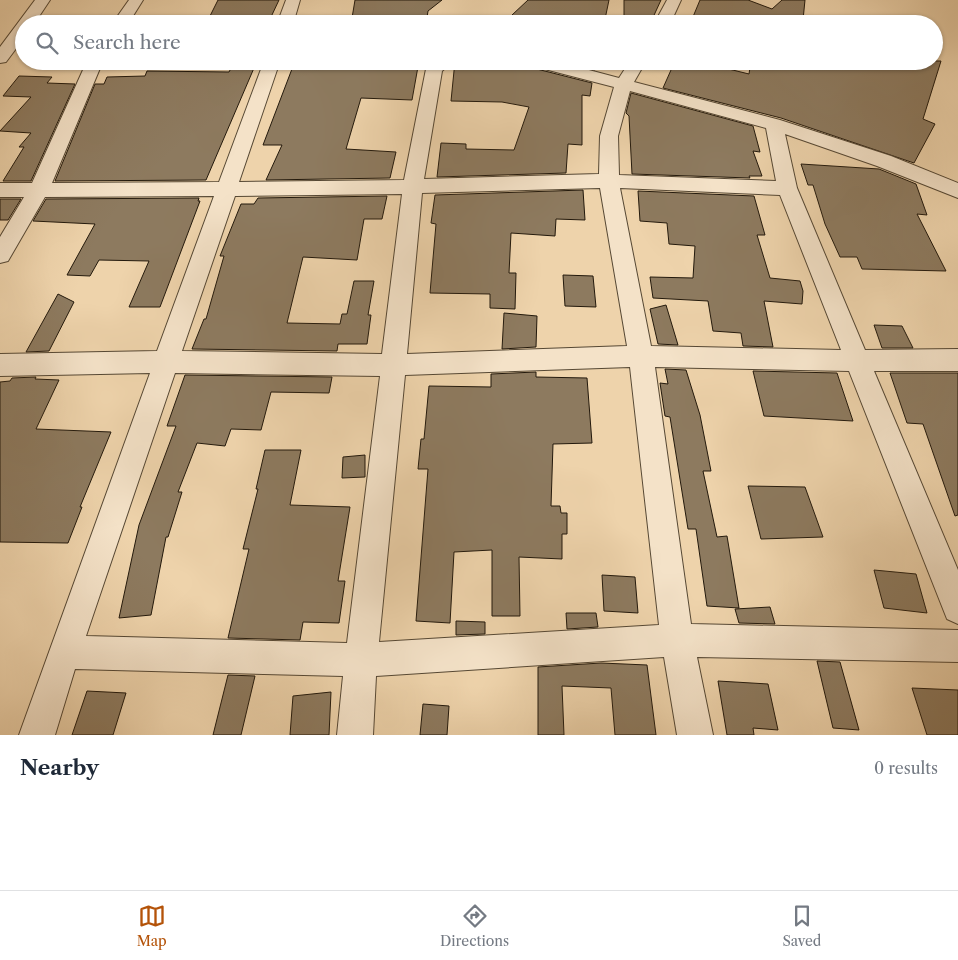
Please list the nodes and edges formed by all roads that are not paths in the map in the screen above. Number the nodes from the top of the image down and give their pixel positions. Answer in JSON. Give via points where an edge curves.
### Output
{"nodes":[{"id":1,"x":43,"y":0,"type":"edge"},
{"id":2,"x":136,"y":0,"type":"edge"},
{"id":3,"x":294,"y":0,"type":"edge"},
{"id":4,"x":674,"y":0,"type":"edge"},
{"id":5,"x":32,"y":15,"type":"edge"},
{"id":6,"x":126,"y":15,"type":"edge"},
{"id":7,"x":288,"y":15,"type":"edge"},
{"id":8,"x":666,"y":15,"type":"edge"},
{"id":9,"x":15,"y":38,"type":"edge"},
{"id":10,"x":0,"y":58,"type":"edge"},
{"id":11,"x":91,"y":70,"type":"edge"},
{"id":12,"x":269,"y":70,"type":"edge"},
{"id":13,"x":434,"y":70,"type":"edge"},
{"id":14,"x":568,"y":70,"type":"edge"},
{"id":15,"x":632,"y":70,"type":"edge"},
{"id":16,"x":623,"y":85,"type":"junction"},
{"id":17,"x":774,"y":124,"type":"junction"},
{"id":18,"x":609,"y":181,"type":"junction"},
{"id":19,"x":414,"y":185,"type":"junction"},
{"id":20,"x":40,"y":188,"type":"junction"},
{"id":21,"x":228,"y":188,"type":"junction"},
{"id":22,"x":787,"y":188,"type":"junction"},
{"id":23,"x":0,"y":190,"type":"edge"},
{"id":24,"x":958,"y":191,"type":"edge"},
{"id":25,"x":0,"y":255,"type":"edge"},
{"id":26,"x":641,"y":356,"type":"junction"},
{"id":27,"x":958,"y":360,"type":"edge"},
{"id":28,"x":857,"y":361,"type":"junction"},
{"id":29,"x":168,"y":362,"type":"junction"},
{"id":30,"x":395,"y":364,"type":"junction"},
{"id":31,"x":0,"y":365,"type":"edge"},
{"id":32,"x":958,"y":608,"type":"edge"},
{"id":33,"x":677,"y":640,"type":"junction"},
{"id":34,"x":958,"y":646,"type":"edge"},
{"id":35,"x":64,"y":652,"type":"junction"},
{"id":36,"x":361,"y":660,"type":"junction"},
{"id":37,"x":37,"y":735,"type":"edge"},
{"id":38,"x":355,"y":735,"type":"edge"},
{"id":39,"x":695,"y":735,"type":"edge"}],
"edges":[{"from":1,"to":5,"type":"street"},
{"from":2,"to":6,"type":"street"},
{"from":3,"to":7,"type":"street"},
{"from":4,"to":8,"type":"street"},
{"from":9,"to":10,"type":"street"},
{"from":11,"to":20,"type":"street"},
{"from":12,"to":21,"type":"street"},
{"from":13,"to":19,"type":"street"},
{"from":14,"to":16,"type":"street"},
{"from":15,"to":16,"type":"street"},
{"from":16,"to":17,"type":"street"},
{"from":16,"to":18,"type":"street","via":[[609,136]]},
{"from":17,"to":22,"type":"street"},
{"from":17,"to":24,"type":"street","via":[[884,161]]},
{"from":18,"to":19,"type":"street"},
{"from":18,"to":22,"type":"street"},
{"from":18,"to":26,"type":"street"},
{"from":19,"to":21,"type":"street","via":[[336,189]]},
{"from":19,"to":30,"type":"street"},
{"from":20,"to":21,"type":"street"},
{"from":20,"to":23,"type":"street"},
{"from":20,"to":25,"type":"street"},
{"from":21,"to":29,"type":"street"},
{"from":22,"to":28,"type":"street"},
{"from":26,"to":28,"type":"street"},
{"from":26,"to":30,"type":"street"},
{"from":26,"to":33,"type":"street"},
{"from":27,"to":28,"type":"street"},
{"from":28,"to":32,"type":"street"},
{"from":29,"to":30,"type":"street"},
{"from":29,"to":31,"type":"street"},
{"from":29,"to":35,"type":"street"},
{"from":30,"to":36,"type":"street"},
{"from":33,"to":34,"type":"street"},
{"from":33,"to":36,"type":"street"},
{"from":33,"to":39,"type":"street"},
{"from":35,"to":36,"type":"street"},
{"from":35,"to":37,"type":"street"},
{"from":36,"to":38,"type":"street"}]}
